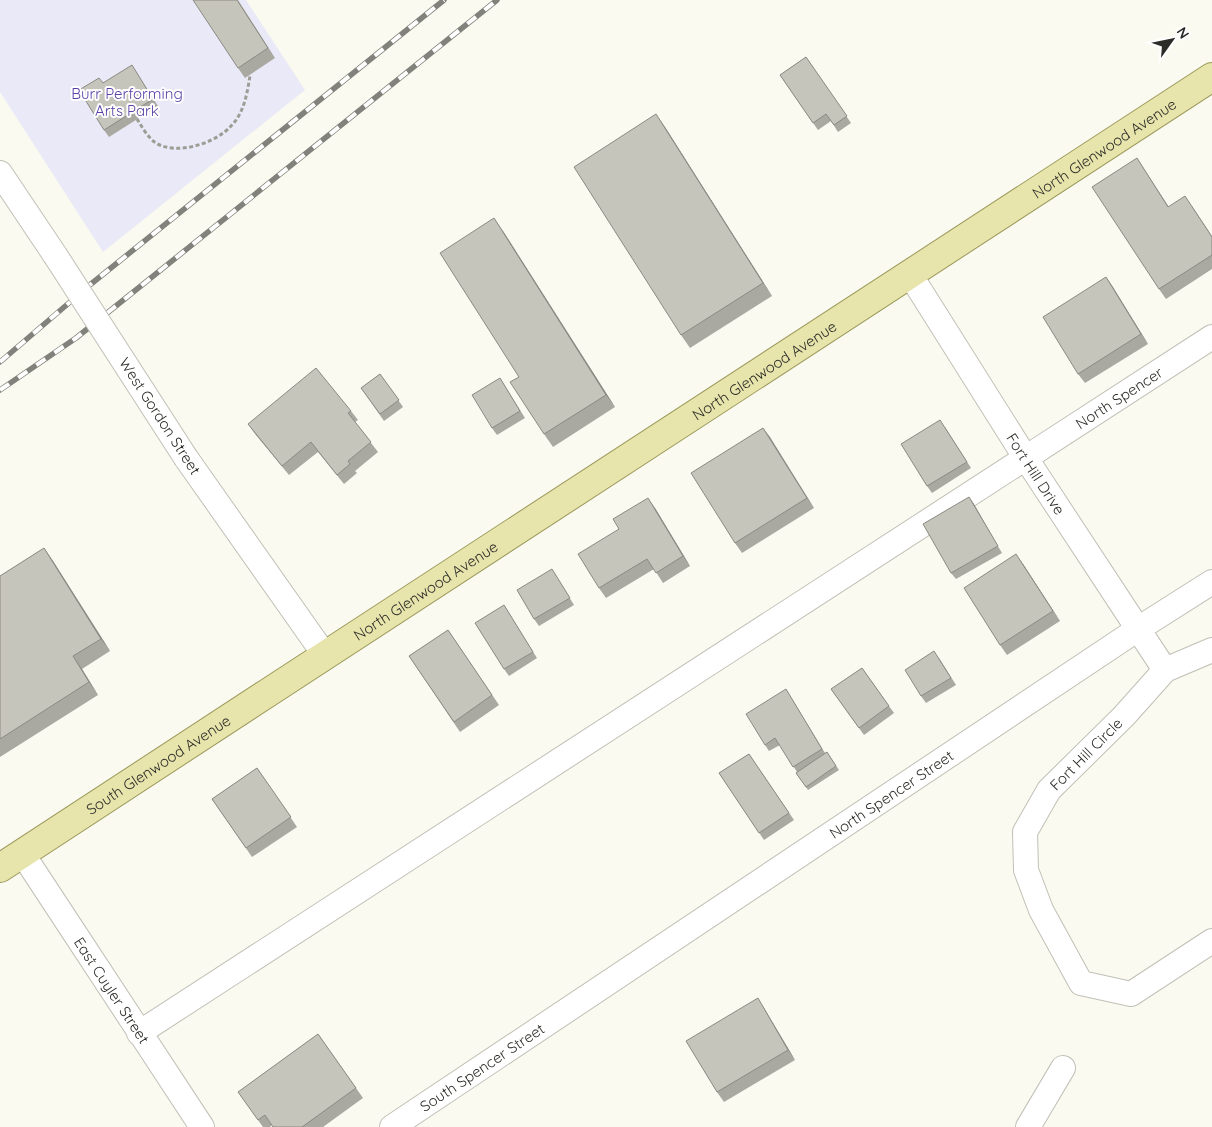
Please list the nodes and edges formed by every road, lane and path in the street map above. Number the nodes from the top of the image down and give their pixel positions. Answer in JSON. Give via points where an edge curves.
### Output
{"nodes":[{"id":1,"x":250,"y":76,"type":"edge"},
{"id":2,"x":1212,"y":77,"type":"edge"},
{"id":3,"x":137,"y":119,"type":"edge"},
{"id":4,"x":0,"y":173,"type":"edge"},
{"id":5,"x":911,"y":276,"type":"junction"},
{"id":6,"x":1212,"y":337,"type":"edge"},
{"id":7,"x":1025,"y":457,"type":"junction"},
{"id":8,"x":1212,"y":582,"type":"edge"},
{"id":9,"x":1138,"y":629,"type":"junction"},
{"id":10,"x":1212,"y":650,"type":"edge"},
{"id":11,"x":320,"y":657,"type":"junction"},
{"id":12,"x":1165,"y":670,"type":"junction"},
{"id":13,"x":22,"y":853,"type":"junction"},
{"id":14,"x":0,"y":868,"type":"edge"},
{"id":15,"x":1212,"y":941,"type":"edge"},
{"id":16,"x":572,"y":1008,"type":"joint"},
{"id":17,"x":139,"y":1033,"type":"junction"},
{"id":18,"x":1063,"y":1068,"type":"dead end"},
{"id":19,"x":202,"y":1127,"type":"edge"},
{"id":20,"x":392,"y":1127,"type":"edge"},
{"id":21,"x":1028,"y":1127,"type":"edge"}],
"edges":[{"from":1,"to":3,"type":"path","via":[[238,117],[231,127],[205,142],[188,147],[157,143]]},
{"from":2,"to":5,"type":"main road","name":"North Glenwood Avenue"},
{"from":4,"to":11,"type":"street","name":"West Gordon Street","bridge":true},
{"from":5,"to":7,"type":"street","name":"Fort Hill Drive"},
{"from":5,"to":11,"type":"main road","name":"North Glenwood Avenue"},
{"from":6,"to":7,"type":"street","name":"North Spencer"},
{"from":7,"to":9,"type":"street","name":"Fort Hill Drive"},
{"from":7,"to":17,"type":"street","name":"North Spencer"},
{"from":8,"to":9,"type":"street","name":"North Spencer Street"},
{"from":9,"to":12,"type":"street","name":"Fort Hill Drive"},
{"from":9,"to":16,"type":"street","name":"North Spencer Street"},
{"from":10,"to":12,"type":"street","name":"Fort Hill Circle"},
{"from":11,"to":13,"type":"main road","name":"South Glenwood Avenue"},
{"from":12,"to":15,"type":"street","name":"Fort Hill Circle","via":[[1049,790],[1025,832],[1026,870],[1041,910],[1080,983],[1131,994]]},
{"from":13,"to":14,"type":"main road","name":"South Glenwood Avenue"},
{"from":13,"to":17,"type":"street","name":"East Cuyler Street"},
{"from":16,"to":20,"type":"street","name":"South Spencer Street"},
{"from":17,"to":19,"type":"street","name":"East Cuyler Street"},
{"from":18,"to":21,"type":"street"}]}
